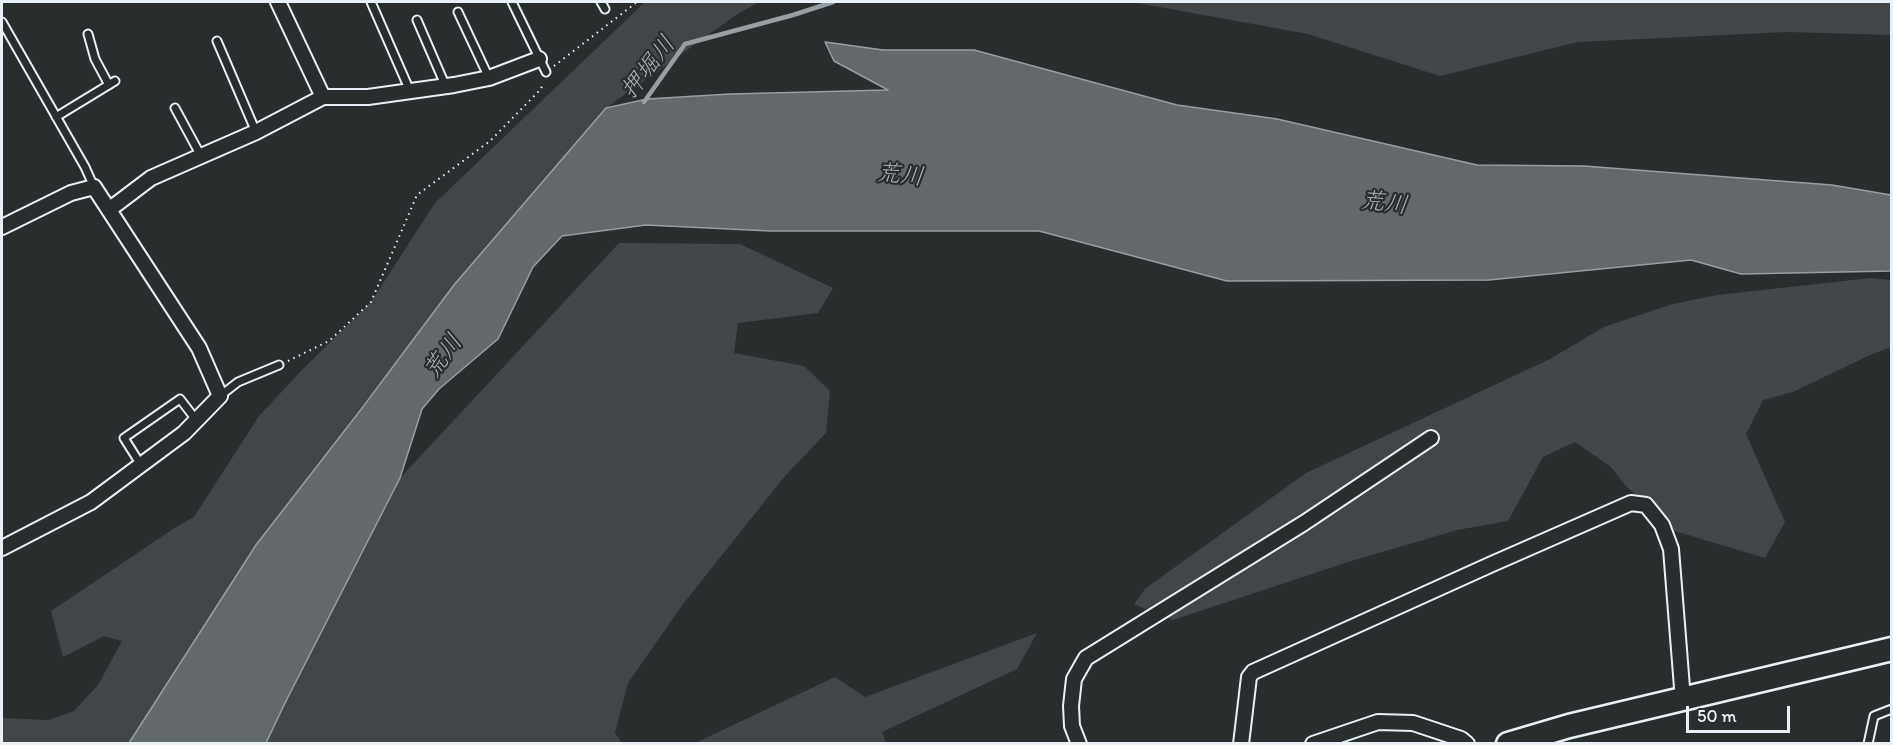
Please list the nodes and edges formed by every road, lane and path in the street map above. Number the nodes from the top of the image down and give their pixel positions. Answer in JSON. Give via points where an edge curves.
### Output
{"nodes":[{"id":1,"x":278,"y":2,"type":"edge"},
{"id":2,"x":371,"y":2,"type":"edge"},
{"id":3,"x":512,"y":2,"type":"edge"},
{"id":4,"x":637,"y":2,"type":"edge"},
{"id":5,"x":458,"y":12,"type":"dead end"},
{"id":6,"x":417,"y":20,"type":"dead end"},
{"id":7,"x":2,"y":22,"type":"edge"},
{"id":8,"x":88,"y":34,"type":"dead end"},
{"id":9,"x":217,"y":41,"type":"dead end"},
{"id":10,"x":539,"y":59,"type":"junction"},
{"id":11,"x":546,"y":72,"type":"junction"},
{"id":12,"x":489,"y":78,"type":"junction"},
{"id":13,"x":446,"y":87,"type":"junction"},
{"id":14,"x":410,"y":91,"type":"junction"},
{"id":15,"x":323,"y":97,"type":"junction"},
{"id":16,"x":176,"y":108,"type":"dead end"},
{"id":17,"x":56,"y":117,"type":"junction"},
{"id":18,"x":256,"y":132,"type":"junction"},
{"id":19,"x":201,"y":156,"type":"junction"},
{"id":20,"x":94,"y":187,"type":"junction"},
{"id":21,"x":110,"y":209,"type":"junction"},
{"id":22,"x":2,"y":225,"type":"edge"},
{"id":23,"x":279,"y":365,"type":"joint"},
{"id":24,"x":220,"y":396,"type":"junction"},
{"id":25,"x":197,"y":421,"type":"junction"},
{"id":26,"x":1431,"y":438,"type":"dead end"},
{"id":27,"x":141,"y":465,"type":"junction"},
{"id":28,"x":2,"y":548,"type":"edge"},
{"id":29,"x":1892,"y":649,"type":"edge"},
{"id":30,"x":1683,"y":700,"type":"junction"},
{"id":31,"x":1892,"y":709,"type":"edge"},
{"id":32,"x":1079,"y":744,"type":"edge"},
{"id":33,"x":1241,"y":744,"type":"edge"},
{"id":34,"x":1313,"y":744,"type":"edge"},
{"id":35,"x":1467,"y":744,"type":"edge"},
{"id":36,"x":1508,"y":744,"type":"edge"},
{"id":37,"x":1868,"y":744,"type":"edge"}],
"edges":[{"from":1,"to":15,"type":"street"},
{"from":2,"to":14,"type":"lane"},
{"from":3,"to":10,"type":"lane"},
{"from":4,"to":11,"type":"path"},
{"from":5,"to":12,"type":"lane"},
{"from":6,"to":13,"type":"lane"},
{"from":7,"to":17,"type":"lane"},
{"from":8,"to":17,"type":"lane","via":[[95,59],[112,83]]},
{"from":9,"to":18,"type":"lane"},
{"from":10,"to":11,"type":"lane"},
{"from":10,"to":12,"type":"street"},
{"from":11,"to":23,"type":"path","via":[[542,89],[490,141],[417,195],[371,302],[330,341]]},
{"from":12,"to":13,"type":"street"},
{"from":13,"to":14,"type":"street"},
{"from":14,"to":15,"type":"street","via":[[368,97]]},
{"from":15,"to":18,"type":"street"},
{"from":16,"to":19,"type":"lane"},
{"from":17,"to":20,"type":"lane"},
{"from":18,"to":19,"type":"street"},
{"from":19,"to":21,"type":"street","via":[[151,178]]},
{"from":20,"to":21,"type":"street"},
{"from":20,"to":22,"type":"street","via":[[71,193]]},
{"from":21,"to":24,"type":"street","via":[[199,348]]},
{"from":23,"to":24,"type":"lane","via":[[238,382]]},
{"from":24,"to":25,"type":"street"},
{"from":25,"to":27,"type":"street"},
{"from":25,"to":27,"type":"lane","via":[[180,399],[124,438]]},
{"from":26,"to":32,"type":"street","via":[[1304,523],[1086,658],[1074,680],[1071,706],[1072,726]]},
{"from":27,"to":28,"type":"street","via":[[91,502]]},
{"from":29,"to":30,"type":"main road"},
{"from":30,"to":33,"type":"street","via":[[1671,549],[1662,525],[1646,505],[1631,503],[1252,672]]},
{"from":30,"to":36,"type":"main road"},
{"from":31,"to":37,"type":"lane","via":[[1874,716]]},
{"from":34,"to":35,"type":"street","via":[[1378,722],[1413,723]]}]}
